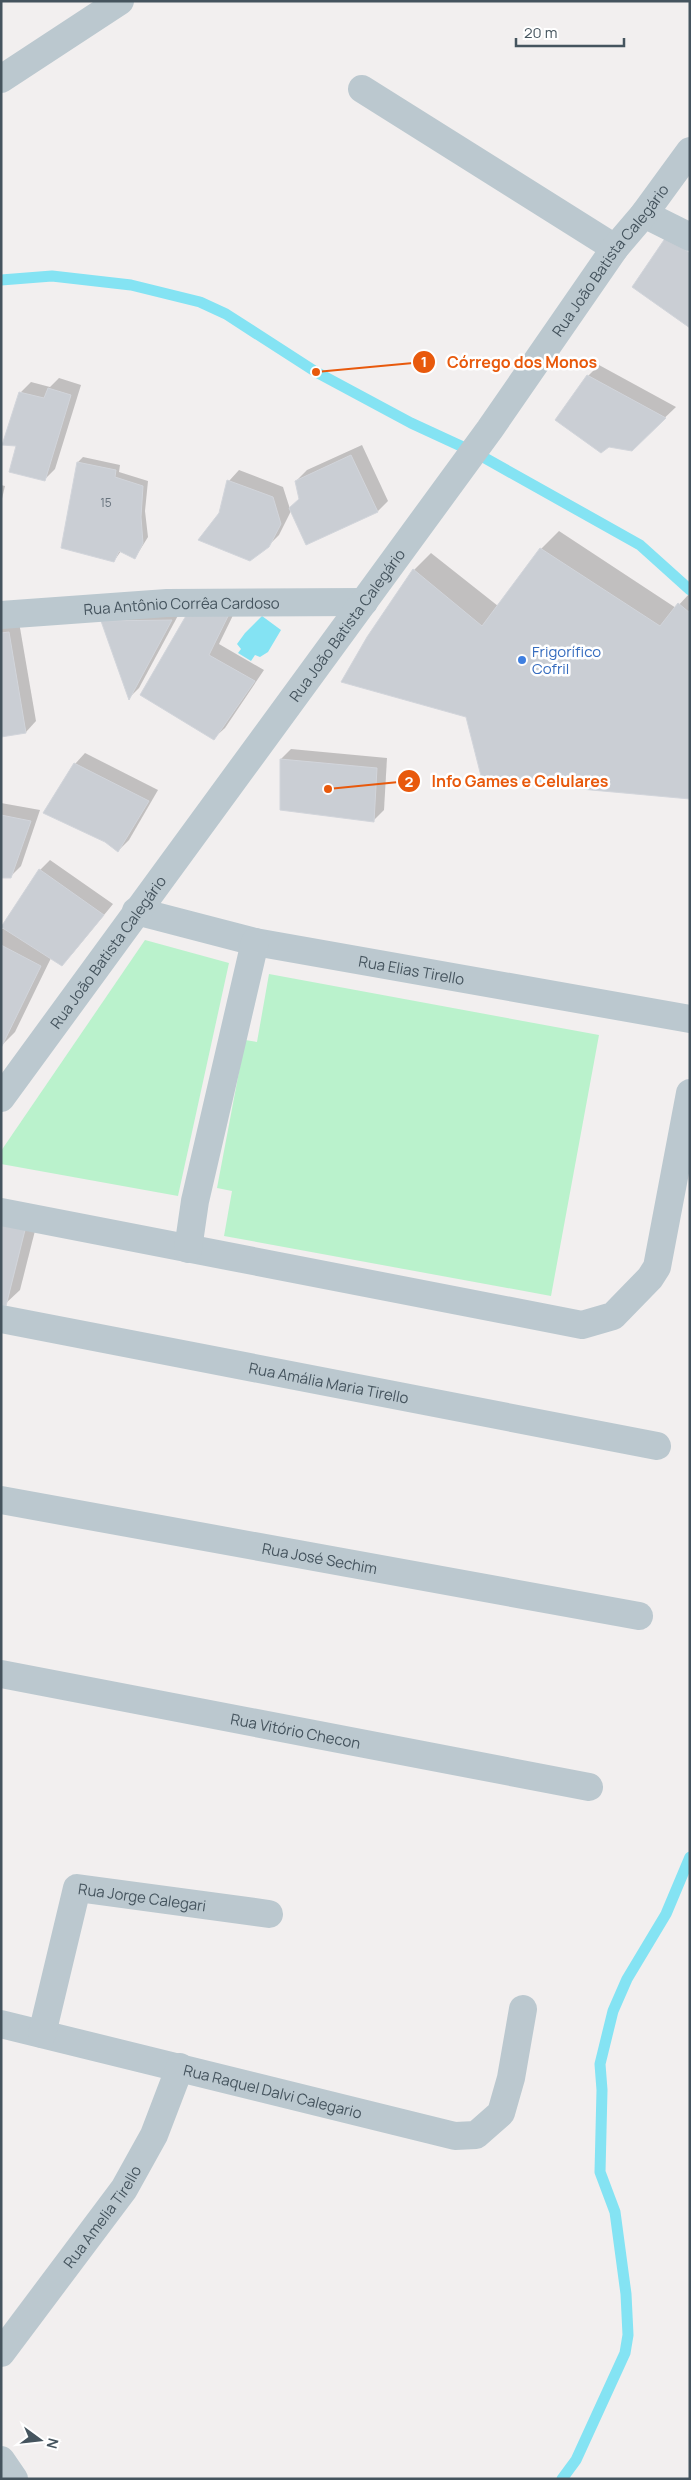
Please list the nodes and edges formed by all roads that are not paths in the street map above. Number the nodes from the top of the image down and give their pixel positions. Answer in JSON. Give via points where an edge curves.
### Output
{"nodes":[{"id":1,"x":120,"y":1,"type":"edge"},
{"id":2,"x":1,"y":79,"type":"edge"},
{"id":3,"x":362,"y":89,"type":"dead end"},
{"id":4,"x":690,"y":151,"type":"edge"},
{"id":5,"x":644,"y":214,"type":"junction"},
{"id":6,"x":690,"y":237,"type":"edge"},
{"id":7,"x":615,"y":248,"type":"junction"},
{"id":8,"x":364,"y":602,"type":"junction"},
{"id":9,"x":1,"y":615,"type":"edge"},
{"id":10,"x":136,"y":911,"type":"junction"},
{"id":11,"x":255,"y":942,"type":"junction"},
{"id":12,"x":690,"y":1019,"type":"edge"},
{"id":13,"x":690,"y":1093,"type":"edge"},
{"id":14,"x":1,"y":1098,"type":"edge"},
{"id":15,"x":1,"y":1212,"type":"edge"},
{"id":16,"x":188,"y":1249,"type":"junction"},
{"id":17,"x":1,"y":1319,"type":"edge"},
{"id":18,"x":657,"y":1446,"type":"dead end"},
{"id":19,"x":1,"y":1500,"type":"edge"},
{"id":20,"x":639,"y":1616,"type":"dead end"},
{"id":21,"x":1,"y":1674,"type":"edge"},
{"id":22,"x":589,"y":1786,"type":"dead end"},
{"id":23,"x":268,"y":1914,"type":"dead end"},
{"id":24,"x":523,"y":2009,"type":"dead end"},
{"id":25,"x":1,"y":2024,"type":"edge"},
{"id":26,"x":42,"y":2034,"type":"junction"},
{"id":27,"x":180,"y":2067,"type":"junction"},
{"id":28,"x":1,"y":2353,"type":"edge"},
{"id":29,"x":1,"y":2460,"type":"edge"},
{"id":30,"x":14,"y":2479,"type":"edge"}],
"edges":[{"from":1,"to":2,"type":"street"},
{"from":3,"to":7,"type":"street"},
{"from":4,"to":5,"type":"street","name":"Rua João Batista Calegário"},
{"from":5,"to":6,"type":"street"},
{"from":5,"to":7,"type":"street","name":"Rua João Batista Calegário"},
{"from":7,"to":8,"type":"street","name":"Rua João Batista Calegário","via":[[490,429]]},
{"from":8,"to":9,"type":"street","name":"Rua Antônio Corrêa Cardoso","via":[[167,603]]},
{"from":8,"to":10,"type":"street","name":"Rua João Batista Calegário"},
{"from":10,"to":11,"type":"street","name":"Rua Elias Tirello"},
{"from":10,"to":14,"type":"street","name":"Rua João Batista Calegário"},
{"from":11,"to":12,"type":"street","name":"Rua Elias Tirello"},
{"from":11,"to":16,"type":"street","via":[[194,1201]]},
{"from":13,"to":16,"type":"street","via":[[657,1267],[614,1316],[582,1325]]},
{"from":15,"to":16,"type":"street"},
{"from":17,"to":18,"type":"street","name":"Rua Amália Maria Tirello"},
{"from":19,"to":20,"type":"street","name":"Rua José Sechim"},
{"from":21,"to":22,"type":"street","name":"Rua Vitório Checon"},
{"from":23,"to":26,"type":"street","name":"Rua Jorge Calegari","via":[[77,1888]]},
{"from":24,"to":27,"type":"street","name":"Rua Raquel Dalvi Calegario","via":[[511,2078],[501,2113],[476,2135],[455,2136]]},
{"from":25,"to":26,"type":"street","name":"Rua Raquel Dalvi Calegario"},
{"from":26,"to":27,"type":"street","name":"Rua Raquel Dalvi Calegario"},
{"from":27,"to":28,"type":"street","name":"Rua Amelia Tirello","via":[[154,2135],[124,2189]]},
{"from":29,"to":30,"type":"street"}]}
